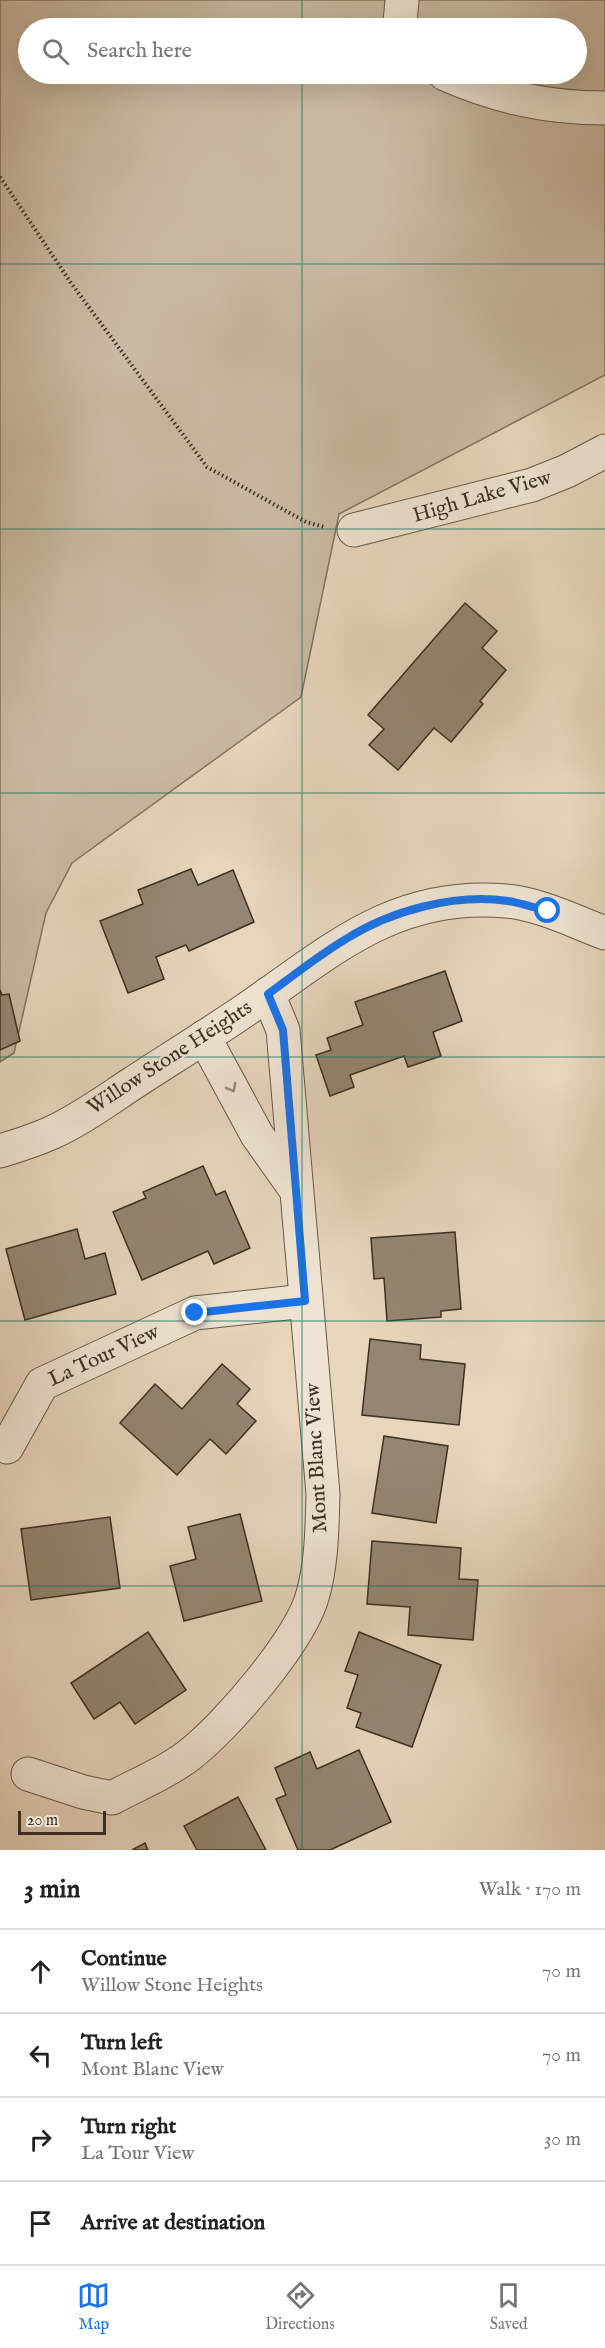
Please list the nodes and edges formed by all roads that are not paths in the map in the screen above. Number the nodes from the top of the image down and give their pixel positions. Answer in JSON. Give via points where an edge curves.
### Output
{"nodes":[{"id":1,"x":402,"y":0,"type":"edge"},
{"id":2,"x":400,"y":18,"type":"edge"},
{"id":3,"x":468,"y":84,"type":"edge"},
{"id":4,"x":605,"y":108,"type":"edge"},
{"id":5,"x":605,"y":451,"type":"edge"},
{"id":6,"x":354,"y":530,"type":"road end"},
{"id":7,"x":605,"y":933,"type":"edge"},
{"id":8,"x":268,"y":994,"type":"junction"},
{"id":9,"x":204,"y":1037,"type":"junction"},
{"id":10,"x":0,"y":1151,"type":"edge"},
{"id":11,"x":297,"y":1192,"type":"junction"},
{"id":12,"x":305,"y":1301,"type":"junction"},
{"id":13,"x":7,"y":1447,"type":"dead end"},
{"id":14,"x":28,"y":1774,"type":"dead end"}],
"edges":[{"from":1,"to":2,"type":"street"},
{"from":3,"to":4,"type":"street","via":[[535,103]]},
{"from":5,"to":6,"type":"street","name":"High Lake View","via":[[532,485]]},
{"from":7,"to":8,"type":"street","name":"Willow Stone Heights","via":[[548,911],[506,901],[429,906],[379,922],[346,938]]},
{"from":8,"to":9,"type":"street","name":"Willow Stone Heights"},
{"from":8,"to":11,"type":"street","name":"Mont Blanc View","via":[[283,1030]]},
{"from":9,"to":10,"type":"street","name":"Willow Stone Heights","via":[[53,1132]]},
{"from":9,"to":11,"type":"street","one_way":true,"via":[[257,1135]]},
{"from":11,"to":12,"type":"street","name":"Mont Blanc View"},
{"from":12,"to":13,"type":"street","name":"La Tour View","via":[[195,1313],[42,1384]]},
{"from":12,"to":14,"type":"street","name":"Mont Blanc View","via":[[323,1494],[321,1547],[313,1596],[300,1625],[234,1715],[187,1757],[112,1798]]}]}
